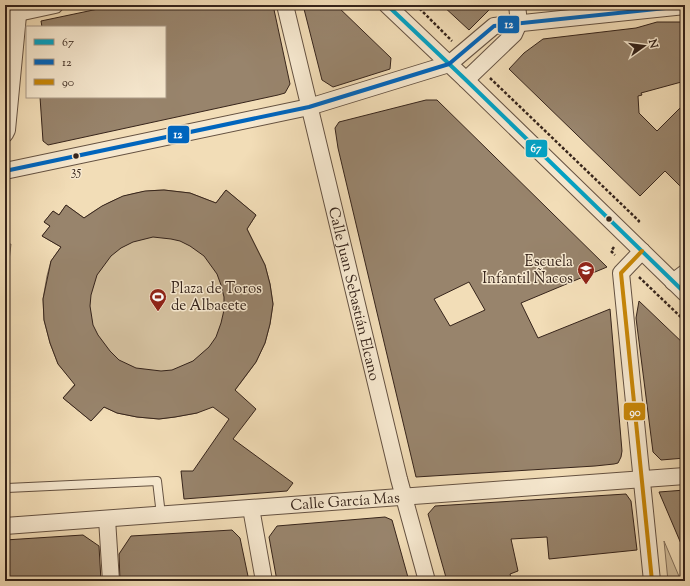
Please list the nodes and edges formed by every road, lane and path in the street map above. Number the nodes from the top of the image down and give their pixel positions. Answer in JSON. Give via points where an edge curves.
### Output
{"nodes":[{"id":1,"x":55,"y":5,"type":"edge"},
{"id":2,"x":285,"y":5,"type":"edge"},
{"id":3,"x":387,"y":5,"type":"edge"},
{"id":4,"x":517,"y":5,"type":"edge"},
{"id":5,"x":685,"y":6,"type":"edge"},
{"id":6,"x":18,"y":9,"type":"edge"},
{"id":7,"x":519,"y":23,"type":"junction"},
{"id":8,"x":449,"y":64,"type":"junction"},
{"id":9,"x":466,"y":80,"type":"junction"},
{"id":10,"x":309,"y":107,"type":"junction"},
{"id":11,"x":5,"y":134,"type":"edge"},
{"id":12,"x":5,"y":171,"type":"edge"},
{"id":13,"x":642,"y":251,"type":"junction"},
{"id":14,"x":679,"y":278,"type":"edge"},
{"id":15,"x":685,"y":293,"type":"edge"},
{"id":16,"x":685,"y":476,"type":"edge"},
{"id":17,"x":642,"y":479,"type":"junction"},
{"id":18,"x":8,"y":488,"type":"dead end"},
{"id":19,"x":403,"y":497,"type":"junction"},
{"id":20,"x":251,"y":508,"type":"junction"},
{"id":21,"x":161,"y":515,"type":"junction"},
{"id":22,"x":107,"y":519,"type":"junction"},
{"id":23,"x":5,"y":526,"type":"edge"},
{"id":24,"x":111,"y":581,"type":"edge"},
{"id":25,"x":264,"y":581,"type":"edge"},
{"id":26,"x":427,"y":581,"type":"edge"},
{"id":27,"x":652,"y":581,"type":"edge"}],
"edges":[{"from":1,"to":6,"type":"street"},
{"from":2,"to":10,"type":"street","name":"Calle Juan Sebastián Elcano"},
{"from":3,"to":8,"type":"street"},
{"from":4,"to":7,"type":"street"},
{"from":5,"to":7,"type":"street"},
{"from":6,"to":11,"type":"street"},
{"from":7,"to":8,"type":"street","via":[[494,26]]},
{"from":7,"to":9,"type":"street","via":[[514,34]]},
{"from":8,"to":9,"type":"street"},
{"from":8,"to":10,"type":"street"},
{"from":9,"to":13,"type":"street"},
{"from":10,"to":12,"type":"street"},
{"from":10,"to":19,"type":"street","name":"Calle Juan Sebastián Elcano"},
{"from":13,"to":14,"type":"street"},
{"from":13,"to":17,"type":"street","via":[[621,273]]},
{"from":14,"to":15,"type":"street"},
{"from":16,"to":17,"type":"street","name":"Calle García Mas"},
{"from":17,"to":19,"type":"street","name":"Calle García Mas"},
{"from":17,"to":27,"type":"street"},
{"from":18,"to":21,"type":"lane","via":[[157,481]]},
{"from":19,"to":20,"type":"street","name":"Calle García Mas"},
{"from":19,"to":26,"type":"street","name":"Calle Juan Sebastián Elcano"},
{"from":20,"to":21,"type":"street","name":"Calle García Mas"},
{"from":20,"to":25,"type":"street"},
{"from":21,"to":22,"type":"street","name":"Calle García Mas"},
{"from":22,"to":23,"type":"street","name":"Calle García Mas"},
{"from":22,"to":24,"type":"street"}]}
